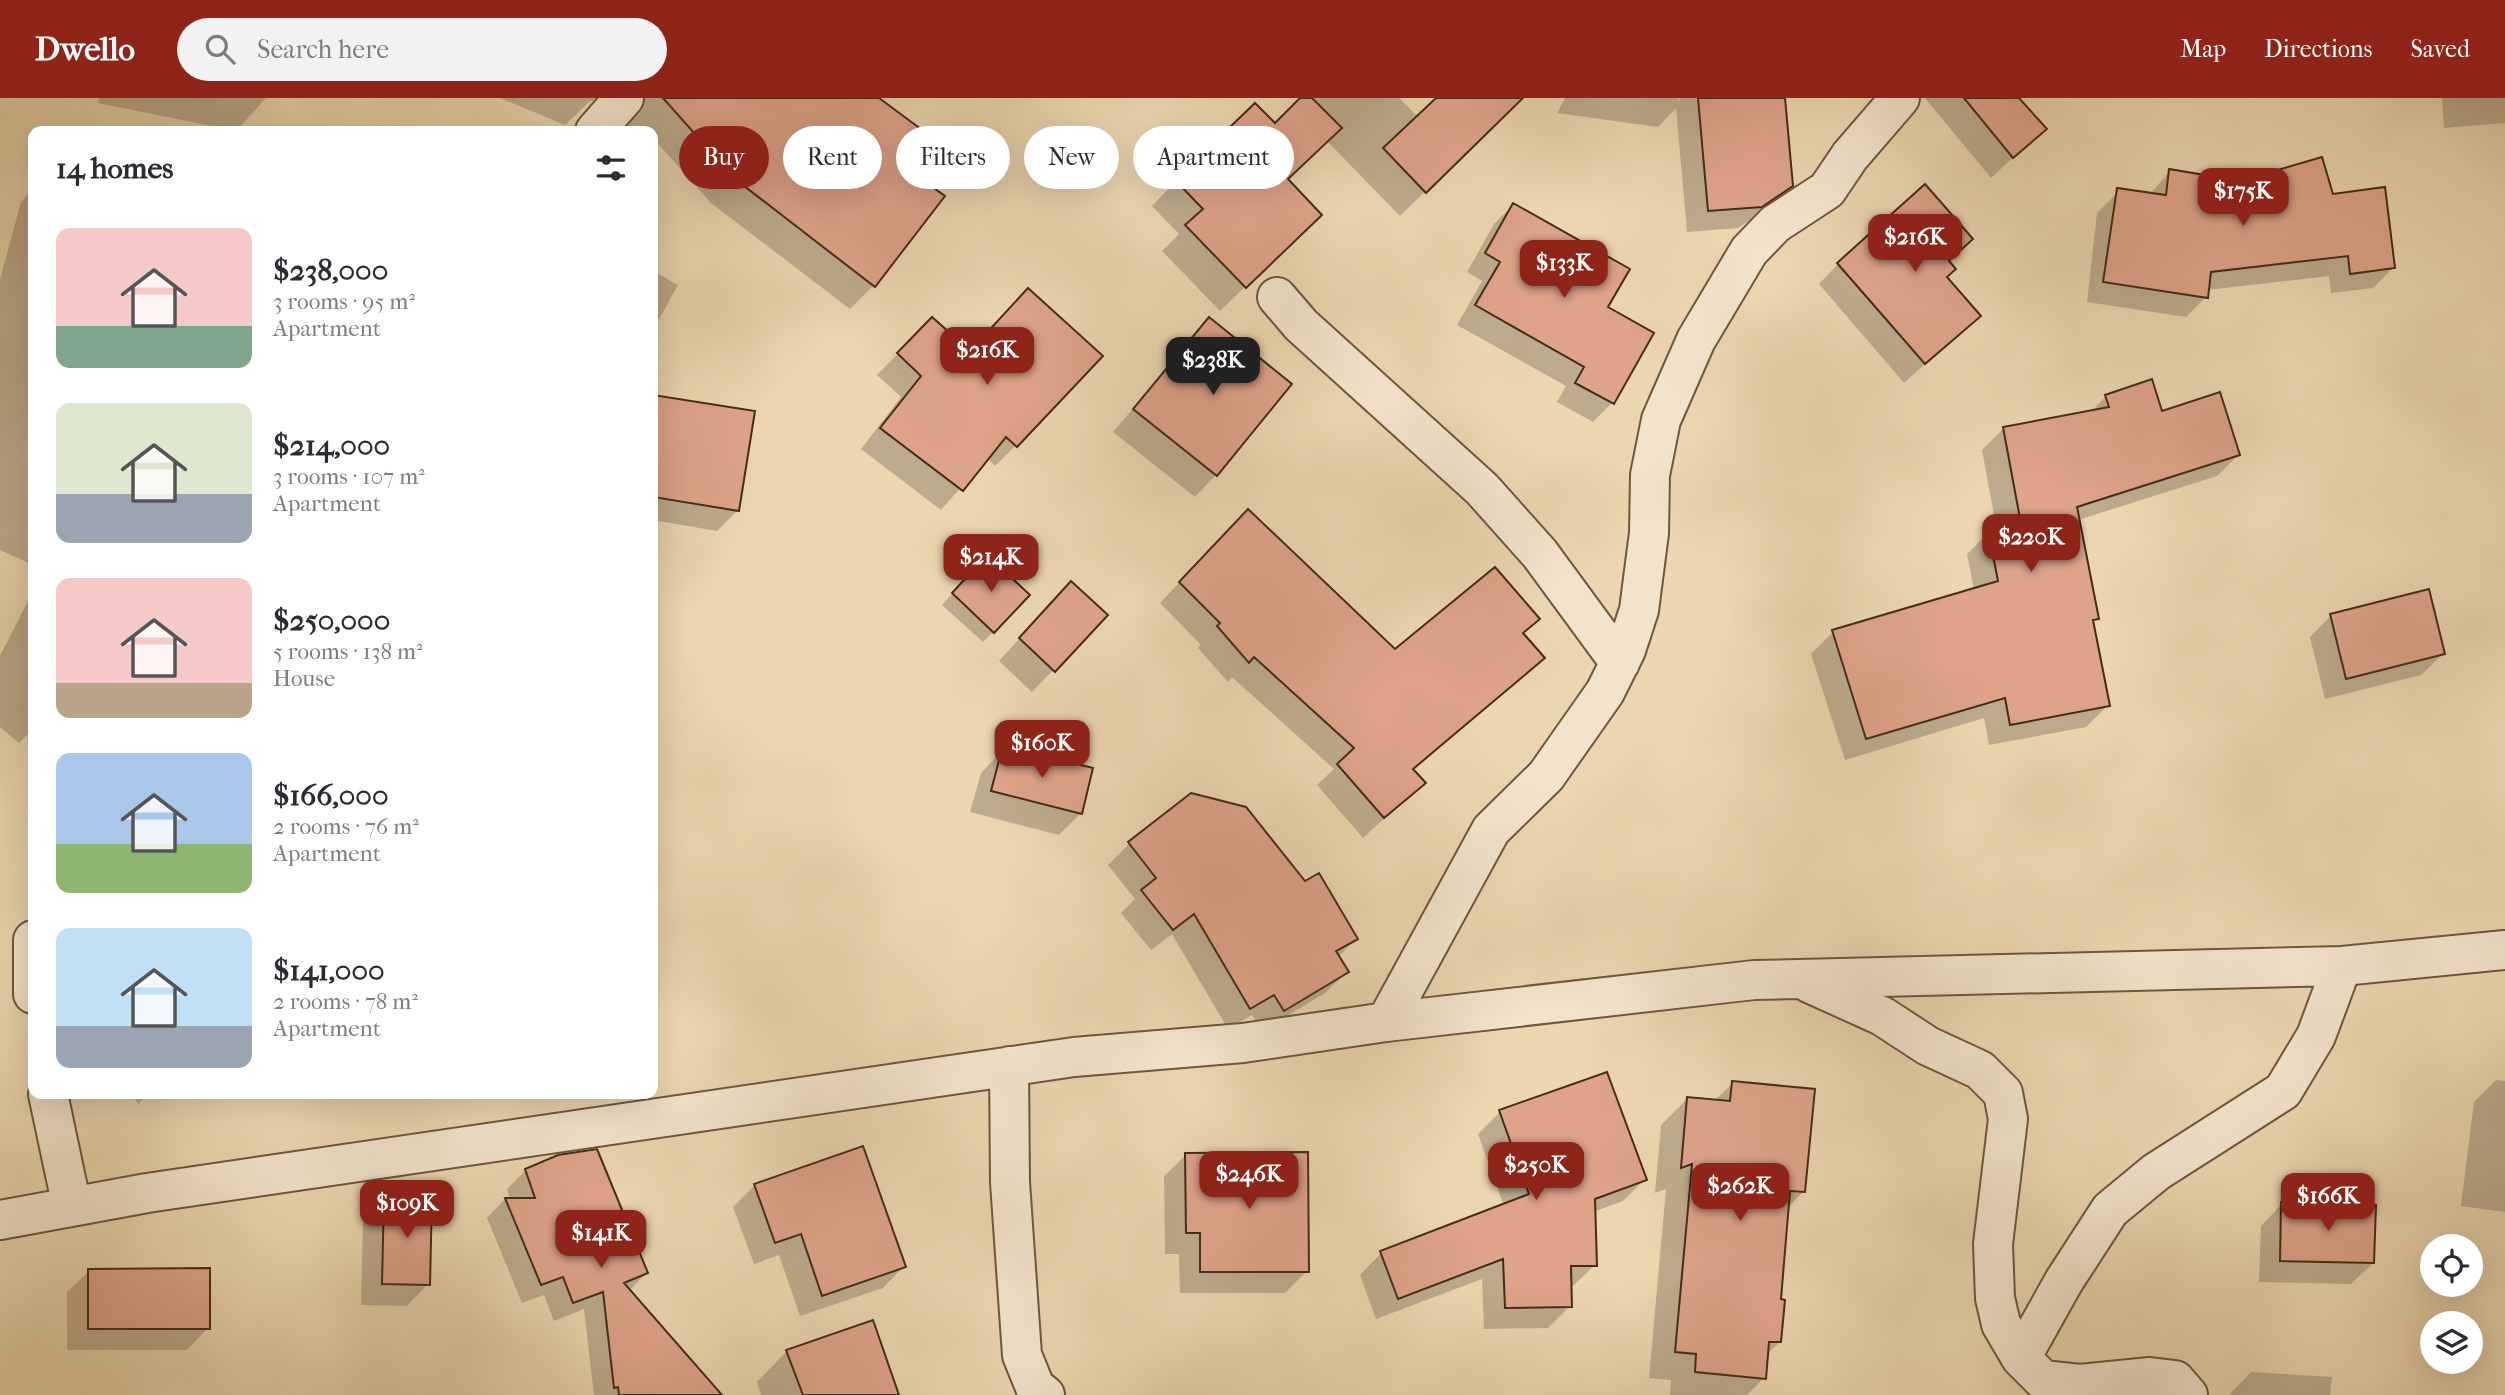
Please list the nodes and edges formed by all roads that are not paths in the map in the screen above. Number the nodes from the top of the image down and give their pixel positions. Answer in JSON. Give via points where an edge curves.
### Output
{"nodes":[{"id":1,"x":624,"y":98,"type":"edge"},
{"id":2,"x":1900,"y":98,"type":"edge"},
{"id":3,"x":599,"y":126,"type":"edge"},
{"id":4,"x":1277,"y":297,"type":"dead end"},
{"id":5,"x":1620,"y":663,"type":"junction"},
{"id":6,"x":2505,"y":950,"type":"edge"},
{"id":7,"x":2342,"y":965,"type":"junction"},
{"id":8,"x":1800,"y":979,"type":"junction"},
{"id":9,"x":1387,"y":1022,"type":"junction"},
{"id":10,"x":1009,"y":1066,"type":"junction"},
{"id":11,"x":49,"y":1099,"type":"edge"},
{"id":12,"x":72,"y":1207,"type":"junction"},
{"id":13,"x":0,"y":1220,"type":"edge"},
{"id":14,"x":2021,"y":1358,"type":"junction"},
{"id":15,"x":1045,"y":1395,"type":"edge"},
{"id":16,"x":2188,"y":1395,"type":"edge"}],
"edges":[{"from":1,"to":3,"type":"street"},
{"from":2,"to":5,"type":"street","via":[[1827,190],[1775,224],[1749,251],[1696,340],[1661,420],[1650,475],[1639,610]]},
{"from":4,"to":5,"type":"street","via":[[1301,325],[1482,489],[1540,554]]},
{"from":5,"to":9,"type":"street","via":[[1546,776],[1491,830]]},
{"from":6,"to":7,"type":"street"},
{"from":7,"to":8,"type":"street"},
{"from":7,"to":14,"type":"street","via":[[2315,1036],[2283,1091],[2156,1172],[2110,1210],[2063,1281]]},
{"from":8,"to":9,"type":"street","via":[[1754,980]]},
{"from":8,"to":14,"type":"street","via":[[1882,1016],[1928,1046],[1980,1070],[2003,1093],[2008,1119],[1993,1244],[1995,1298],[2001,1324]]},
{"from":9,"to":10,"type":"street","via":[[1243,1043],[1074,1056]]},
{"from":10,"to":12,"type":"street","via":[[571,1128]]},
{"from":10,"to":15,"type":"street","via":[[1010,1182],[1022,1355],[1035,1387]]},
{"from":11,"to":12,"type":"street"},
{"from":12,"to":13,"type":"street"},
{"from":14,"to":16,"type":"street","via":[[2043,1380],[2080,1384],[2150,1377],[2175,1380]]}]}
